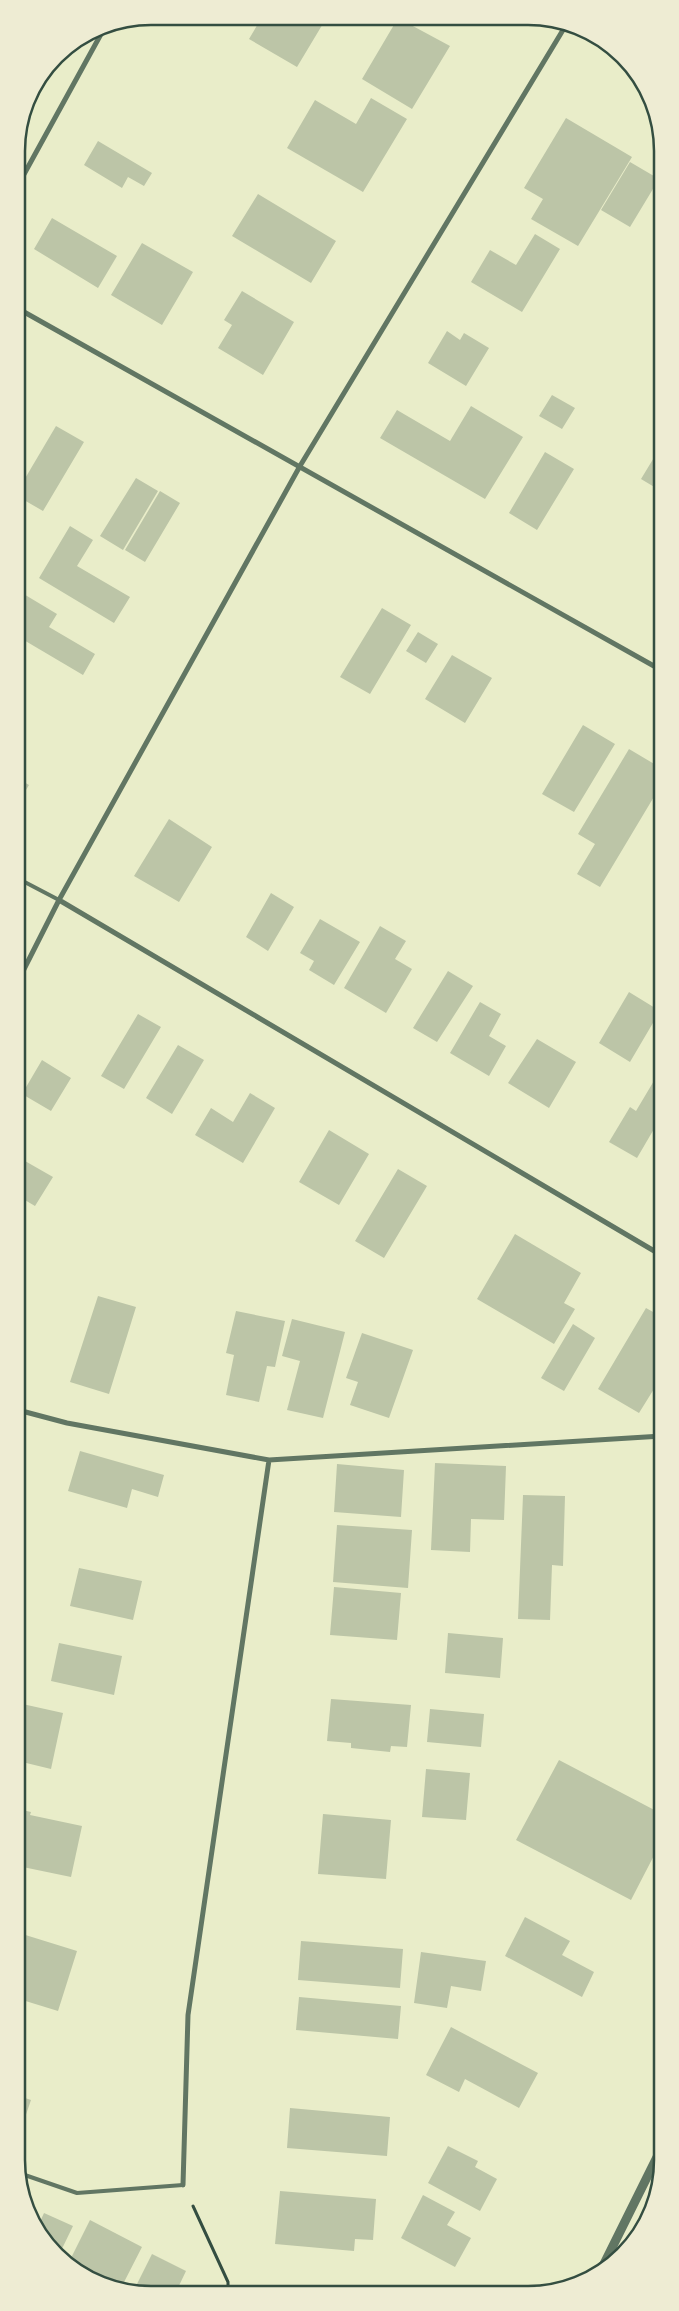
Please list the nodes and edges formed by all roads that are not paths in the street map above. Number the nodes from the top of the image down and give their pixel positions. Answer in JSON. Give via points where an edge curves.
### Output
{"nodes":[{"id":1,"x":563,"y":30,"type":"edge"},
{"id":2,"x":100,"y":37,"type":"edge"},
{"id":3,"x":25,"y":172,"type":"edge"},
{"id":4,"x":25,"y":312,"type":"edge"},
{"id":5,"x":300,"y":466,"type":"junction"},
{"id":6,"x":654,"y":666,"type":"edge"},
{"id":7,"x":25,"y":882,"type":"edge"},
{"id":8,"x":59,"y":900,"type":"junction"},
{"id":9,"x":25,"y":969,"type":"edge"},
{"id":10,"x":654,"y":1250,"type":"edge"},
{"id":11,"x":25,"y":1412,"type":"edge"},
{"id":12,"x":654,"y":1436,"type":"edge"},
{"id":13,"x":269,"y":1460,"type":"junction"},
{"id":14,"x":654,"y":2163,"type":"edge"},
{"id":15,"x":26,"y":2174,"type":"edge"},
{"id":16,"x":183,"y":2185,"type":"joint"},
{"id":17,"x":607,"y":2259,"type":"edge"}],
"edges":[{"from":1,"to":5,"type":"street"},
{"from":2,"to":3,"type":"street"},
{"from":4,"to":5,"type":"street"},
{"from":5,"to":6,"type":"street"},
{"from":5,"to":8,"type":"street"},
{"from":7,"to":8,"type":"lane"},
{"from":8,"to":9,"type":"street"},
{"from":8,"to":10,"type":"street"},
{"from":11,"to":13,"type":"street"},
{"from":12,"to":13,"type":"street"},
{"from":13,"to":16,"type":"street","via":[[188,2015]]},
{"from":14,"to":17,"type":"street"},
{"from":15,"to":16,"type":"lane","via":[[77,2193]]}]}
